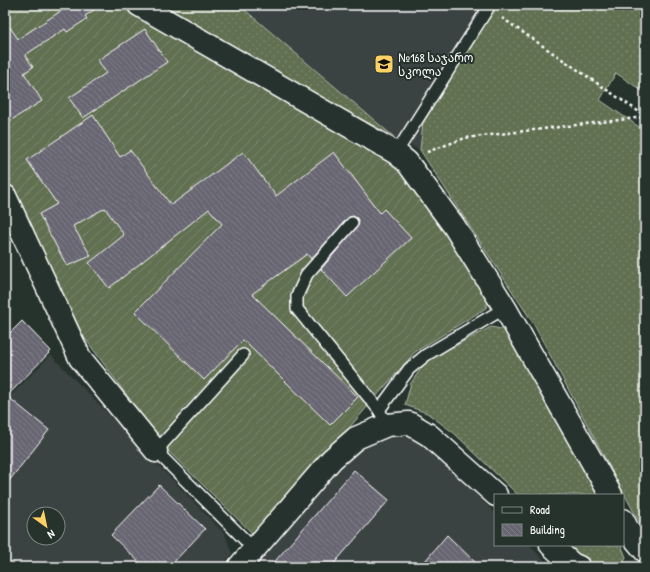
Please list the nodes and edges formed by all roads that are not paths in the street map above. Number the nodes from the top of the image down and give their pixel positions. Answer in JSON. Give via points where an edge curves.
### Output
{"nodes":[{"id":1,"x":139,"y":5,"type":"edge"},
{"id":2,"x":490,"y":5,"type":"edge"},
{"id":3,"x":402,"y":157,"type":"junction"},
{"id":4,"x":5,"y":196,"type":"edge"},
{"id":5,"x":352,"y":223,"type":"dead end"},
{"id":6,"x":505,"y":308,"type":"junction"},
{"id":7,"x":243,"y":355,"type":"dead end"},
{"id":8,"x":383,"y":418,"type":"junction"},
{"id":9,"x":156,"y":451,"type":"junction"},
{"id":10,"x":495,"y":494,"type":"edge"},
{"id":11,"x":610,"y":494,"type":"edge"},
{"id":12,"x":624,"y":522,"type":"edge"},
{"id":13,"x":552,"y":546,"type":"edge"},
{"id":14,"x":254,"y":549,"type":"junction"},
{"id":15,"x":645,"y":551,"type":"edge"},
{"id":16,"x":239,"y":567,"type":"edge"},
{"id":17,"x":578,"y":567,"type":"edge"}],
"edges":[{"from":1,"to":3,"type":"street"},
{"from":2,"to":3,"type":"lane"},
{"from":3,"to":6,"type":"street","via":[[454,226]]},
{"from":4,"to":9,"type":"street","via":[[80,358]]},
{"from":5,"to":8,"type":"lane","via":[[307,274],[297,296],[297,309]]},
{"from":6,"to":8,"type":"lane","via":[[426,355],[410,369]]},
{"from":6,"to":11,"type":"street"},
{"from":7,"to":9,"type":"lane"},
{"from":8,"to":10,"type":"street","via":[[409,423],[429,435]]},
{"from":8,"to":14,"type":"street","via":[[332,459]]},
{"from":9,"to":14,"type":"lane"},
{"from":12,"to":15,"type":"street"},
{"from":13,"to":17,"type":"street"},
{"from":14,"to":16,"type":"street"}]}
